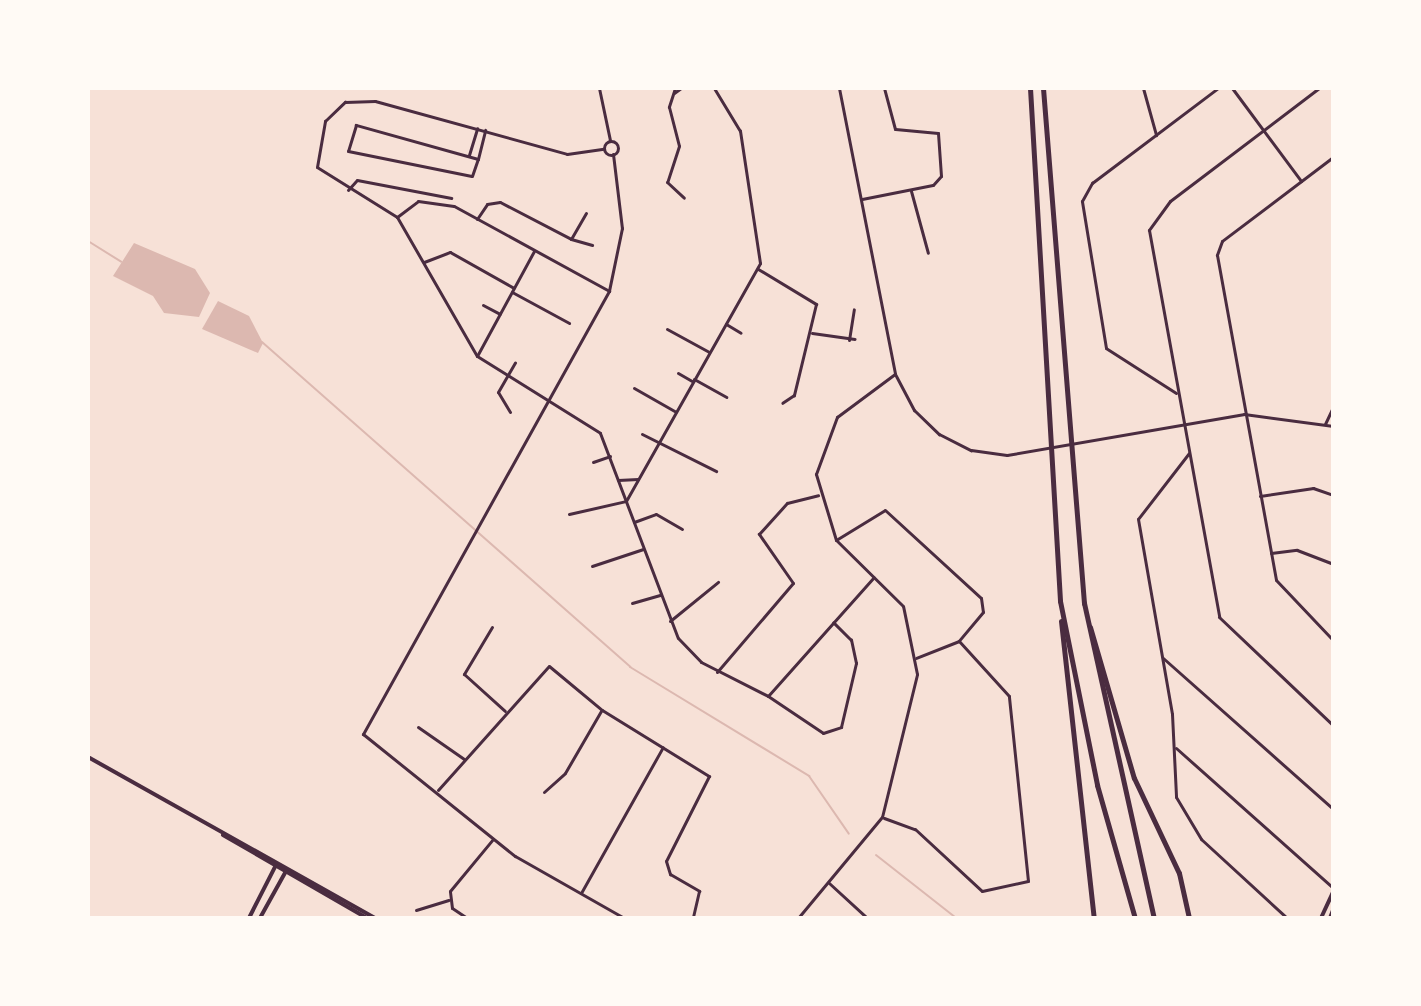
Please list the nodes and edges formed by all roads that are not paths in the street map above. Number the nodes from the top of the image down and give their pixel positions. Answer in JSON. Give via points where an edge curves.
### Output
{"nodes":[{"id":1,"x":599,"y":88,"type":"edge"},
{"id":2,"x":715,"y":88,"type":"edge"},
{"id":3,"x":839,"y":88,"type":"edge"},
{"id":4,"x":884,"y":88,"type":"edge"},
{"id":5,"x":1030,"y":88,"type":"edge"},
{"id":6,"x":1043,"y":88,"type":"edge"},
{"id":7,"x":1143,"y":88,"type":"edge"},
{"id":8,"x":1218,"y":88,"type":"edge"},
{"id":9,"x":1232,"y":88,"type":"edge"},
{"id":10,"x":1319,"y":88,"type":"edge"},
{"id":11,"x":677,"y":90,"type":"edge"},
{"id":12,"x":477,"y":128,"type":"junction"},
{"id":13,"x":485,"y":130,"type":"junction"},
{"id":14,"x":1265,"y":130,"type":"junction"},
{"id":15,"x":1156,"y":135,"type":"junction"},
{"id":16,"x":610,"y":140,"type":"junction"},
{"id":17,"x":604,"y":149,"type":"junction"},
{"id":18,"x":613,"y":154,"type":"junction"},
{"id":19,"x":469,"y":157,"type":"junction"},
{"id":20,"x":1333,"y":157,"type":"edge"},
{"id":21,"x":478,"y":159,"type":"junction"},
{"id":22,"x":1302,"y":181,"type":"junction"},
{"id":23,"x":348,"y":190,"type":"junction"},
{"id":24,"x":911,"y":190,"type":"junction"},
{"id":25,"x":451,"y":198,"type":"dead end"},
{"id":26,"x":684,"y":198,"type":"dead end"},
{"id":27,"x":862,"y":199,"type":"junction"},
{"id":28,"x":586,"y":213,"type":"dead end"},
{"id":29,"x":397,"y":217,"type":"junction"},
{"id":30,"x":477,"y":219,"type":"junction"},
{"id":31,"x":571,"y":239,"type":"junction"},
{"id":32,"x":592,"y":245,"type":"dead end"},
{"id":33,"x":534,"y":251,"type":"junction"},
{"id":34,"x":928,"y":253,"type":"dead end"},
{"id":35,"x":424,"y":262,"type":"junction"},
{"id":36,"x":758,"y":269,"type":"junction"},
{"id":37,"x":513,"y":290,"type":"junction"},
{"id":38,"x":609,"y":291,"type":"junction"},
{"id":39,"x":483,"y":305,"type":"dead end"},
{"id":40,"x":854,"y":309,"type":"dead end"},
{"id":41,"x":500,"y":314,"type":"junction"},
{"id":42,"x":569,"y":323,"type":"dead end"},
{"id":43,"x":726,"y":324,"type":"junction"},
{"id":44,"x":667,"y":329,"type":"dead end"},
{"id":45,"x":741,"y":333,"type":"dead end"},
{"id":46,"x":811,"y":333,"type":"junction"},
{"id":47,"x":855,"y":339,"type":"dead end"},
{"id":48,"x":849,"y":340,"type":"junction"},
{"id":49,"x":709,"y":352,"type":"junction"},
{"id":50,"x":477,"y":356,"type":"junction"},
{"id":51,"x":515,"y":362,"type":"dead end"},
{"id":52,"x":678,"y":373,"type":"dead end"},
{"id":53,"x":895,"y":374,"type":"junction"},
{"id":54,"x":507,"y":375,"type":"junction"},
{"id":55,"x":694,"y":380,"type":"junction"},
{"id":56,"x":634,"y":388,"type":"dead end"},
{"id":57,"x":1178,"y":394,"type":"junction"},
{"id":58,"x":726,"y":397,"type":"dead end"},
{"id":59,"x":550,"y":400,"type":"junction"},
{"id":60,"x":782,"y":403,"type":"dead end"},
{"id":61,"x":1333,"y":407,"type":"edge"},
{"id":62,"x":510,"y":412,"type":"dead end"},
{"id":63,"x":676,"y":412,"type":"junction"},
{"id":64,"x":1244,"y":414,"type":"junction"},
{"id":65,"x":1325,"y":424,"type":"junction"},
{"id":66,"x":1185,"y":425,"type":"junction"},
{"id":67,"x":1333,"y":426,"type":"edge"},
{"id":68,"x":642,"y":434,"type":"dead end"},
{"id":69,"x":659,"y":442,"type":"junction"},
{"id":70,"x":1189,"y":453,"type":"junction"},
{"id":71,"x":610,"y":456,"type":"junction"},
{"id":72,"x":593,"y":462,"type":"dead end"},
{"id":73,"x":716,"y":471,"type":"dead end"},
{"id":74,"x":639,"y":479,"type":"junction"},
{"id":75,"x":618,"y":480,"type":"junction"},
{"id":76,"x":818,"y":495,"type":"junction"},
{"id":77,"x":1333,"y":495,"type":"edge"},
{"id":78,"x":1260,"y":496,"type":"junction"},
{"id":79,"x":626,"y":501,"type":"junction"},
{"id":80,"x":569,"y":514,"type":"dead end"},
{"id":81,"x":634,"y":522,"type":"junction"},
{"id":82,"x":682,"y":529,"type":"dead end"},
{"id":83,"x":836,"y":540,"type":"junction"},
{"id":84,"x":643,"y":549,"type":"junction"},
{"id":85,"x":1271,"y":553,"type":"junction"},
{"id":86,"x":1333,"y":564,"type":"edge"},
{"id":87,"x":592,"y":566,"type":"dead end"},
{"id":88,"x":874,"y":577,"type":"junction"},
{"id":89,"x":718,"y":582,"type":"dead end"},
{"id":90,"x":660,"y":595,"type":"junction"},
{"id":91,"x":1060,"y":601,"type":"junction"},
{"id":92,"x":632,"y":603,"type":"dead end"},
{"id":93,"x":1084,"y":603,"type":"junction"},
{"id":94,"x":670,"y":621,"type":"junction"},
{"id":95,"x":833,"y":622,"type":"junction"},
{"id":96,"x":492,"y":627,"type":"dead end"},
{"id":97,"x":1333,"y":640,"type":"edge"},
{"id":98,"x":959,"y":641,"type":"junction"},
{"id":99,"x":916,"y":658,"type":"junction"},
{"id":100,"x":1163,"y":658,"type":"junction"},
{"id":101,"x":717,"y":672,"type":"junction"},
{"id":102,"x":768,"y":696,"type":"junction"},
{"id":103,"x":602,"y":710,"type":"junction"},
{"id":104,"x":505,"y":711,"type":"junction"},
{"id":105,"x":1333,"y":725,"type":"edge"},
{"id":106,"x":418,"y":727,"type":"dead end"},
{"id":107,"x":663,"y":747,"type":"junction"},
{"id":108,"x":1176,"y":748,"type":"junction"},
{"id":109,"x":88,"y":757,"type":"edge"},
{"id":110,"x":464,"y":759,"type":"junction"},
{"id":111,"x":438,"y":790,"type":"junction"},
{"id":112,"x":544,"y":792,"type":"dead end"},
{"id":113,"x":1333,"y":809,"type":"edge"},
{"id":114,"x":882,"y":817,"type":"junction"},
{"id":115,"x":494,"y":838,"type":"junction"},
{"id":116,"x":276,"y":865,"type":"junction"},
{"id":117,"x":286,"y":871,"type":"junction"},
{"id":118,"x":829,"y":883,"type":"junction"},
{"id":119,"x":1333,"y":890,"type":"edge"},
{"id":120,"x":581,"y":893,"type":"junction"},
{"id":121,"x":449,"y":900,"type":"junction"},
{"id":122,"x":416,"y":910,"type":"dead end"},
{"id":123,"x":1333,"y":910,"type":"edge"},
{"id":124,"x":249,"y":918,"type":"edge"},
{"id":125,"x":260,"y":918,"type":"edge"},
{"id":126,"x":367,"y":918,"type":"edge"},
{"id":127,"x":375,"y":918,"type":"edge"},
{"id":128,"x":467,"y":918,"type":"edge"},
{"id":129,"x":624,"y":918,"type":"edge"},
{"id":130,"x":693,"y":918,"type":"edge"},
{"id":131,"x":798,"y":918,"type":"edge"},
{"id":132,"x":867,"y":918,"type":"edge"},
{"id":133,"x":1094,"y":918,"type":"edge"},
{"id":134,"x":1135,"y":918,"type":"edge"},
{"id":135,"x":1154,"y":918,"type":"edge"},
{"id":136,"x":1189,"y":918,"type":"edge"},
{"id":137,"x":1287,"y":918,"type":"edge"},
{"id":138,"x":1321,"y":918,"type":"edge"},
{"id":139,"x":1330,"y":918,"type":"edge"}],
"edges":[{"from":1,"to":16,"type":"street"},
{"from":2,"to":36,"type":"street","via":[[740,131],[761,237]]},
{"from":3,"to":27,"type":"street"},
{"from":4,"to":24,"type":"street","via":[[895,129],[939,134],[940,178]]},
{"from":5,"to":91,"type":"highway"},
{"from":6,"to":93,"type":"highway"},
{"from":7,"to":15,"type":"street"},
{"from":8,"to":15,"type":"street"},
{"from":9,"to":14,"type":"street"},
{"from":10,"to":14,"type":"street"},
{"from":11,"to":26,"type":"street","via":[[669,107],[679,146],[667,182]]},
{"from":12,"to":13,"type":"street"},
{"from":12,"to":19,"type":"street"},
{"from":12,"to":23,"type":"street","via":[[366,99],[345,102],[325,121],[317,167]]},
{"from":13,"to":17,"type":"street","via":[[567,154]]},
{"from":13,"to":21,"type":"street"},
{"from":14,"to":22,"type":"street"},
{"from":14,"to":57,"type":"street","via":[[1149,225]]},
{"from":15,"to":57,"type":"street","via":[[1092,183],[1081,209],[1106,348]]},
{"from":16,"to":17,"type":"street"},
{"from":16,"to":18,"type":"street","via":[[618,145]]},
{"from":17,"to":18,"type":"street"},
{"from":18,"to":38,"type":"street","via":[[622,228]]},
{"from":19,"to":21,"type":"street"},
{"from":19,"to":21,"type":"street","via":[[356,125],[348,151],[472,176]]},
{"from":20,"to":22,"type":"street"},
{"from":22,"to":64,"type":"street","via":[[1217,248]]},
{"from":23,"to":25,"type":"street","via":[[357,180]]},
{"from":23,"to":29,"type":"street"},
{"from":24,"to":27,"type":"street"},
{"from":24,"to":34,"type":"street"},
{"from":27,"to":53,"type":"street"},
{"from":28,"to":31,"type":"street"},
{"from":29,"to":30,"type":"street","via":[[421,201]]},
{"from":29,"to":35,"type":"street"},
{"from":30,"to":31,"type":"street","via":[[487,204],[500,202]]},
{"from":30,"to":33,"type":"street"},
{"from":31,"to":32,"type":"street"},
{"from":33,"to":37,"type":"street"},
{"from":33,"to":38,"type":"street"},
{"from":35,"to":37,"type":"street","via":[[452,253]]},
{"from":35,"to":50,"type":"street"},
{"from":36,"to":43,"type":"street"},
{"from":36,"to":46,"type":"street","via":[[815,301]]},
{"from":37,"to":41,"type":"street"},
{"from":37,"to":42,"type":"street"},
{"from":38,"to":59,"type":"street"},
{"from":39,"to":41,"type":"street"},
{"from":40,"to":48,"type":"street"},
{"from":41,"to":50,"type":"street"},
{"from":43,"to":45,"type":"street"},
{"from":43,"to":49,"type":"street"},
{"from":44,"to":49,"type":"street"},
{"from":46,"to":48,"type":"street"},
{"from":46,"to":60,"type":"street","via":[[794,395]]},
{"from":47,"to":48,"type":"street"},
{"from":49,"to":55,"type":"street"},
{"from":50,"to":54,"type":"street"},
{"from":51,"to":54,"type":"street"},
{"from":52,"to":55,"type":"street"},
{"from":53,"to":66,"type":"street","via":[[939,434],[971,450],[1017,454]]},
{"from":53,"to":76,"type":"street","via":[[849,404],[829,429],[818,458]]},
{"from":54,"to":59,"type":"street"},
{"from":54,"to":62,"type":"street","via":[[498,394]]},
{"from":55,"to":58,"type":"street"},
{"from":55,"to":63,"type":"street"},
{"from":56,"to":63,"type":"street"},
{"from":57,"to":66,"type":"street"},
{"from":59,"to":71,"type":"street","via":[[594,425]]},
{"from":59,"to":111,"type":"street","via":[[363,730],[366,741]]},
{"from":61,"to":65,"type":"street"},
{"from":63,"to":69,"type":"street"},
{"from":64,"to":65,"type":"street"},
{"from":64,"to":66,"type":"street"},
{"from":64,"to":78,"type":"street"},
{"from":65,"to":67,"type":"street"},
{"from":66,"to":70,"type":"street"},
{"from":68,"to":69,"type":"street"},
{"from":69,"to":73,"type":"street"},
{"from":69,"to":74,"type":"street"},
{"from":70,"to":100,"type":"street","via":[[1138,519]]},
{"from":70,"to":105,"type":"street","via":[[1221,622]]},
{"from":71,"to":72,"type":"street"},
{"from":71,"to":75,"type":"street"},
{"from":74,"to":75,"type":"street"},
{"from":74,"to":79,"type":"street"},
{"from":75,"to":79,"type":"street"},
{"from":76,"to":83,"type":"street"},
{"from":76,"to":101,"type":"street","via":[[790,501],[759,534],[793,583]]},
{"from":77,"to":78,"type":"street","via":[[1313,488]]},
{"from":78,"to":85,"type":"street"},
{"from":79,"to":80,"type":"street"},
{"from":79,"to":81,"type":"street"},
{"from":81,"to":82,"type":"street","via":[[656,514]]},
{"from":81,"to":84,"type":"street"},
{"from":83,"to":88,"type":"street"},
{"from":83,"to":98,"type":"street","via":[[881,510],[891,513],[983,601],[981,615]]},
{"from":84,"to":87,"type":"street"},
{"from":84,"to":90,"type":"street"},
{"from":85,"to":86,"type":"street","via":[[1301,550]]},
{"from":85,"to":97,"type":"street","via":[[1282,593]]},
{"from":88,"to":95,"type":"street"},
{"from":88,"to":99,"type":"street","via":[[903,606]]},
{"from":89,"to":94,"type":"street"},
{"from":90,"to":92,"type":"street"},
{"from":90,"to":94,"type":"street"},
{"from":91,"to":133,"type":"highway"},
{"from":91,"to":134,"type":"highway","via":[[1097,785]]},
{"from":93,"to":135,"type":"highway"},
{"from":93,"to":136,"type":"highway","via":[[1134,778],[1179,873]]},
{"from":94,"to":101,"type":"street","via":[[682,643]]},
{"from":95,"to":102,"type":"street"},
{"from":95,"to":102,"type":"street","via":[[851,640],[856,663],[841,727],[823,733]]},
{"from":96,"to":104,"type":"street","via":[[464,674]]},
{"from":98,"to":99,"type":"street"},
{"from":98,"to":114,"type":"street","via":[[1009,696],[1028,881],[982,891],[915,829]]},
{"from":99,"to":114,"type":"street"},
{"from":100,"to":108,"type":"street"},
{"from":100,"to":113,"type":"street"},
{"from":101,"to":102,"type":"street"},
{"from":103,"to":104,"type":"street","via":[[547,666]]},
{"from":103,"to":107,"type":"street"},
{"from":103,"to":112,"type":"street","via":[[565,773]]},
{"from":104,"to":110,"type":"street"},
{"from":106,"to":110,"type":"street"},
{"from":107,"to":120,"type":"street"},
{"from":107,"to":130,"type":"street","via":[[710,779],[666,861],[670,874],[700,894]]},
{"from":108,"to":119,"type":"street"},
{"from":108,"to":137,"type":"street","via":[[1174,789],[1186,819]]},
{"from":109,"to":116,"type":"main road"},
{"from":110,"to":111,"type":"street"},
{"from":111,"to":115,"type":"street"},
{"from":114,"to":118,"type":"street"},
{"from":115,"to":120,"type":"street"},
{"from":115,"to":121,"type":"street"},
{"from":116,"to":117,"type":"main road"},
{"from":116,"to":124,"type":"main road"},
{"from":117,"to":125,"type":"main road"},
{"from":117,"to":126,"type":"main road"},
{"from":117,"to":127,"type":"main road"},
{"from":118,"to":131,"type":"street"},
{"from":118,"to":132,"type":"street"},
{"from":119,"to":138,"type":"main road"},
{"from":120,"to":129,"type":"street"},
{"from":121,"to":122,"type":"street"},
{"from":121,"to":128,"type":"street"},
{"from":123,"to":139,"type":"main road"}]}
